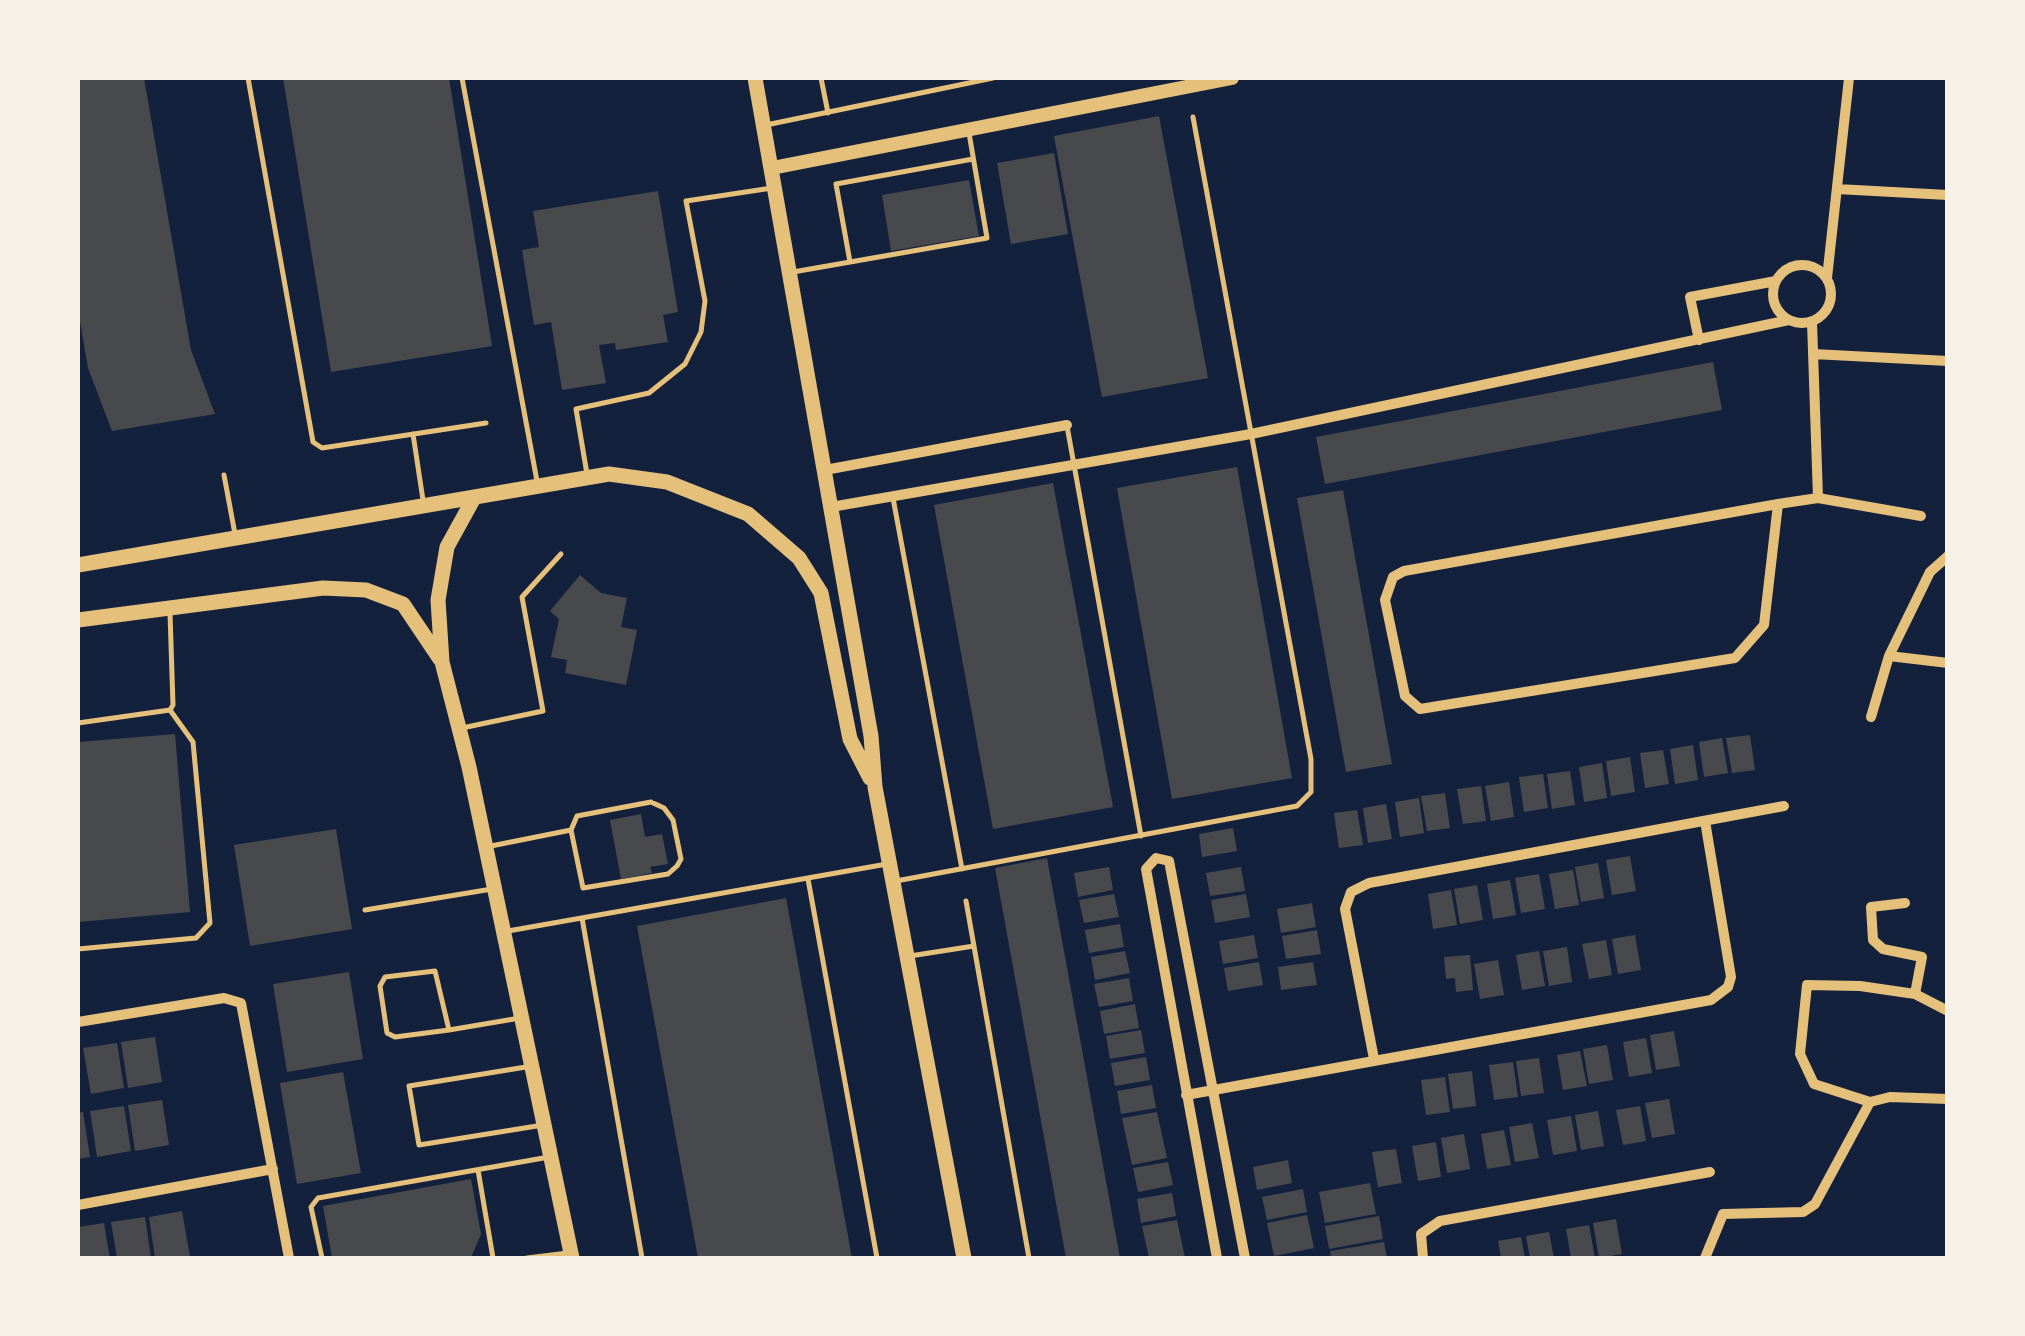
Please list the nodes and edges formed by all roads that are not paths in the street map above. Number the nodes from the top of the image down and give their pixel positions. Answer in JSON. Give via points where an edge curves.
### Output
{"nodes":[{"id":1,"x":248,"y":78,"type":"edge"},
{"id":2,"x":462,"y":78,"type":"edge"},
{"id":3,"x":756,"y":78,"type":"edge"},
{"id":4,"x":821,"y":78,"type":"edge"},
{"id":5,"x":993,"y":78,"type":"edge"},
{"id":6,"x":1232,"y":78,"type":"edge"},
{"id":7,"x":1849,"y":78,"type":"edge"},
{"id":8,"x":828,"y":114,"type":"junction"},
{"id":9,"x":1193,"y":117,"type":"dead end"},
{"id":10,"x":764,"y":125,"type":"junction"},
{"id":11,"x":968,"y":130,"type":"junction"},
{"id":12,"x":973,"y":159,"type":"junction"},
{"id":13,"x":772,"y":168,"type":"junction"},
{"id":14,"x":776,"y":188,"type":"junction"},
{"id":15,"x":1837,"y":188,"type":"junction"},
{"id":16,"x":1948,"y":194,"type":"edge"},
{"id":17,"x":850,"y":262,"type":"junction"},
{"id":18,"x":791,"y":273,"type":"junction"},
{"id":19,"x":1827,"y":278,"type":"junction"},
{"id":20,"x":1776,"y":281,"type":"junction"},
{"id":21,"x":1789,"y":320,"type":"junction"},
{"id":22,"x":1812,"y":322,"type":"junction"},
{"id":23,"x":1698,"y":340,"type":"junction"},
{"id":24,"x":1813,"y":354,"type":"junction"},
{"id":25,"x":1948,"y":361,"type":"edge"},
{"id":26,"x":486,"y":424,"type":"dead end"},
{"id":27,"x":1067,"y":426,"type":"joint"},
{"id":28,"x":413,"y":434,"type":"junction"},
{"id":29,"x":1251,"y":434,"type":"junction"},
{"id":30,"x":1073,"y":464,"type":"junction"},
{"id":31,"x":825,"y":470,"type":"junction"},
{"id":32,"x":224,"y":474,"type":"dead end"},
{"id":33,"x":588,"y":477,"type":"junction"},
{"id":34,"x":537,"y":484,"type":"junction"},
{"id":35,"x":893,"y":496,"type":"junction"},
{"id":36,"x":474,"y":498,"type":"junction"},
{"id":37,"x":1818,"y":498,"type":"junction"},
{"id":38,"x":1778,"y":504,"type":"junction"},
{"id":39,"x":424,"y":506,"type":"junction"},
{"id":40,"x":832,"y":507,"type":"junction"},
{"id":41,"x":1921,"y":516,"type":"dead end"},
{"id":42,"x":236,"y":537,"type":"junction"},
{"id":43,"x":561,"y":554,"type":"dead end"},
{"id":44,"x":1948,"y":556,"type":"edge"},
{"id":45,"x":78,"y":565,"type":"edge"},
{"id":46,"x":170,"y":610,"type":"junction"},
{"id":47,"x":78,"y":620,"type":"edge"},
{"id":48,"x":1889,"y":656,"type":"junction"},
{"id":49,"x":442,"y":662,"type":"junction"},
{"id":50,"x":1948,"y":662,"type":"edge"},
{"id":51,"x":170,"y":710,"type":"junction"},
{"id":52,"x":1871,"y":718,"type":"dead end"},
{"id":53,"x":78,"y":722,"type":"edge"},
{"id":54,"x":459,"y":728,"type":"junction"},
{"id":55,"x":875,"y":787,"type":"junction"},
{"id":56,"x":1784,"y":806,"type":"dead end"},
{"id":57,"x":1705,"y":821,"type":"junction"},
{"id":58,"x":571,"y":830,"type":"junction"},
{"id":59,"x":1141,"y":836,"type":"junction"},
{"id":60,"x":486,"y":847,"type":"junction"},
{"id":61,"x":890,"y":864,"type":"junction"},
{"id":62,"x":962,"y":869,"type":"junction"},
{"id":63,"x":808,"y":879,"type":"junction"},
{"id":64,"x":893,"y":881,"type":"junction"},
{"id":65,"x":495,"y":888,"type":"junction"},
{"id":66,"x":966,"y":900,"type":"dead end"},
{"id":67,"x":1906,"y":904,"type":"dead end"},
{"id":68,"x":364,"y":910,"type":"dead end"},
{"id":69,"x":582,"y":918,"type":"junction"},
{"id":70,"x":504,"y":932,"type":"junction"},
{"id":71,"x":974,"y":946,"type":"junction"},
{"id":72,"x":78,"y":950,"type":"edge"},
{"id":73,"x":907,"y":956,"type":"junction"},
{"id":74,"x":1915,"y":994,"type":"junction"},
{"id":75,"x":1948,"y":1011,"type":"edge"},
{"id":76,"x":523,"y":1017,"type":"junction"},
{"id":77,"x":78,"y":1022,"type":"edge"},
{"id":78,"x":449,"y":1030,"type":"junction"},
{"id":79,"x":1374,"y":1059,"type":"junction"},
{"id":80,"x":533,"y":1066,"type":"junction"},
{"id":81,"x":1213,"y":1089,"type":"junction"},
{"id":82,"x":1186,"y":1095,"type":"junction"},
{"id":83,"x":1948,"y":1099,"type":"edge"},
{"id":84,"x":1870,"y":1102,"type":"junction"},
{"id":85,"x":546,"y":1125,"type":"junction"},
{"id":86,"x":552,"y":1157,"type":"junction"},
{"id":87,"x":273,"y":1170,"type":"junction"},
{"id":88,"x":478,"y":1170,"type":"junction"},
{"id":89,"x":1710,"y":1172,"type":"dead end"},
{"id":90,"x":78,"y":1205,"type":"edge"},
{"id":91,"x":572,"y":1255,"type":"edge"},
{"id":92,"x":289,"y":1258,"type":"edge"},
{"id":93,"x":322,"y":1258,"type":"edge"},
{"id":94,"x":494,"y":1258,"type":"edge"},
{"id":95,"x":527,"y":1258,"type":"edge"},
{"id":96,"x":642,"y":1258,"type":"edge"},
{"id":97,"x":877,"y":1258,"type":"edge"},
{"id":98,"x":964,"y":1258,"type":"edge"},
{"id":99,"x":1030,"y":1258,"type":"edge"},
{"id":100,"x":1217,"y":1258,"type":"edge"},
{"id":101,"x":1246,"y":1258,"type":"edge"},
{"id":102,"x":1423,"y":1258,"type":"edge"},
{"id":103,"x":1705,"y":1258,"type":"edge"}],
"edges":[{"from":1,"to":28,"type":"lane","via":[[313,442],[322,448]]},
{"from":2,"to":34,"type":"lane"},
{"from":3,"to":10,"type":"main road"},
{"from":4,"to":8,"type":"lane"},
{"from":5,"to":8,"type":"lane"},
{"from":6,"to":11,"type":"street"},
{"from":7,"to":15,"type":"street"},
{"from":8,"to":10,"type":"lane"},
{"from":9,"to":29,"type":"lane"},
{"from":10,"to":13,"type":"main road"},
{"from":11,"to":12,"type":"lane"},
{"from":11,"to":13,"type":"street"},
{"from":12,"to":17,"type":"lane","via":[[836,184]]},
{"from":12,"to":17,"type":"lane","via":[[987,238]]},
{"from":13,"to":14,"type":"main road"},
{"from":14,"to":18,"type":"main road"},
{"from":14,"to":33,"type":"lane","via":[[686,200],[705,302],[700,332],[685,364],[649,392],[576,409]]},
{"from":15,"to":16,"type":"street"},
{"from":15,"to":19,"type":"street"},
{"from":17,"to":18,"type":"lane"},
{"from":18,"to":31,"type":"main road"},
{"from":19,"to":20,"type":"street","via":[[1800,265]]},
{"from":19,"to":22,"type":"street","via":[[1829,307]]},
{"from":20,"to":21,"type":"street","via":[[1774,304]]},
{"from":20,"to":23,"type":"street","via":[[1690,297]]},
{"from":21,"to":22,"type":"street"},
{"from":21,"to":23,"type":"street"},
{"from":22,"to":24,"type":"street"},
{"from":23,"to":29,"type":"street"},
{"from":24,"to":25,"type":"street"},
{"from":24,"to":37,"type":"street"},
{"from":26,"to":28,"type":"lane"},
{"from":27,"to":30,"type":"lane"},
{"from":27,"to":31,"type":"street"},
{"from":28,"to":39,"type":"lane"},
{"from":29,"to":30,"type":"street"},
{"from":29,"to":59,"type":"lane","via":[[1311,759],[1311,792],[1298,806]]},
{"from":30,"to":35,"type":"street"},
{"from":30,"to":59,"type":"lane"},
{"from":31,"to":40,"type":"main road"},
{"from":32,"to":42,"type":"lane"},
{"from":33,"to":34,"type":"main road"},
{"from":33,"to":55,"type":"main road","via":[[667,482],[748,514],[799,558],[821,593],[850,739]]},
{"from":34,"to":36,"type":"main road"},
{"from":35,"to":40,"type":"street"},
{"from":35,"to":62,"type":"lane"},
{"from":36,"to":39,"type":"main road"},
{"from":36,"to":49,"type":"main road","via":[[446,547],[438,600]]},
{"from":37,"to":38,"type":"street"},
{"from":37,"to":41,"type":"street"},
{"from":38,"to":38,"type":"street","via":[[1404,571],[1394,577],[1385,600],[1405,696],[1420,709],[1735,658],[1764,625]]},
{"from":39,"to":42,"type":"main road"},
{"from":40,"to":55,"type":"main road"},
{"from":42,"to":45,"type":"main road"},
{"from":43,"to":54,"type":"lane","via":[[522,597],[543,711]]},
{"from":44,"to":48,"type":"street","via":[[1930,572]]},
{"from":46,"to":47,"type":"main road"},
{"from":46,"to":49,"type":"main road","via":[[323,588],[366,590],[403,604]]},
{"from":46,"to":51,"type":"lane"},
{"from":48,"to":50,"type":"street"},
{"from":48,"to":52,"type":"street"},
{"from":49,"to":54,"type":"main road"},
{"from":51,"to":53,"type":"lane"},
{"from":51,"to":72,"type":"lane","via":[[193,742],[210,923],[196,938]]},
{"from":54,"to":60,"type":"main road"},
{"from":55,"to":61,"type":"main road"},
{"from":56,"to":57,"type":"street"},
{"from":57,"to":79,"type":"street","via":[[1352,892],[1344,909]]},
{"from":57,"to":79,"type":"street","via":[[1732,977],[1711,1000]]},
{"from":58,"to":58,"type":"lane","via":[[577,816],[651,802],[672,820],[681,859],[668,874],[582,888]]},
{"from":58,"to":60,"type":"lane"},
{"from":59,"to":62,"type":"lane"},
{"from":60,"to":65,"type":"main road"},
{"from":61,"to":63,"type":"lane"},
{"from":61,"to":64,"type":"main road"},
{"from":62,"to":64,"type":"lane"},
{"from":63,"to":69,"type":"lane"},
{"from":63,"to":97,"type":"lane"},
{"from":64,"to":73,"type":"main road"},
{"from":65,"to":68,"type":"lane"},
{"from":65,"to":70,"type":"main road"},
{"from":66,"to":71,"type":"lane"},
{"from":67,"to":74,"type":"street","via":[[1871,907],[1873,940],[1883,949],[1922,957]]},
{"from":69,"to":70,"type":"lane"},
{"from":69,"to":96,"type":"lane"},
{"from":70,"to":76,"type":"main road"},
{"from":71,"to":73,"type":"lane"},
{"from":71,"to":99,"type":"lane"},
{"from":73,"to":98,"type":"main road"},
{"from":74,"to":75,"type":"street"},
{"from":74,"to":84,"type":"street","via":[[1807,985],[1800,1054],[1814,1084]]},
{"from":76,"to":78,"type":"lane"},
{"from":76,"to":80,"type":"main road"},
{"from":77,"to":87,"type":"street","via":[[224,998],[240,1004]]},
{"from":78,"to":78,"type":"lane","via":[[388,1033],[380,986],[385,977],[435,971]]},
{"from":79,"to":81,"type":"street"},
{"from":80,"to":85,"type":"main road"},
{"from":80,"to":85,"type":"lane","via":[[409,1086],[419,1145]]},
{"from":81,"to":82,"type":"street"},
{"from":81,"to":82,"type":"street","via":[[1169,861],[1156,858],[1146,869]]},
{"from":81,"to":101,"type":"street"},
{"from":82,"to":100,"type":"street"},
{"from":83,"to":84,"type":"street"},
{"from":84,"to":103,"type":"street","via":[[1816,1204],[1803,1212],[1723,1214]]},
{"from":85,"to":86,"type":"main road"},
{"from":86,"to":88,"type":"lane"},
{"from":86,"to":91,"type":"main road"},
{"from":87,"to":90,"type":"street"},
{"from":87,"to":92,"type":"street"},
{"from":88,"to":93,"type":"lane","via":[[318,1198],[311,1207]]},
{"from":88,"to":94,"type":"lane"},
{"from":89,"to":102,"type":"street","via":[[1440,1221],[1422,1234]]},
{"from":91,"to":95,"type":"lane"}]}
